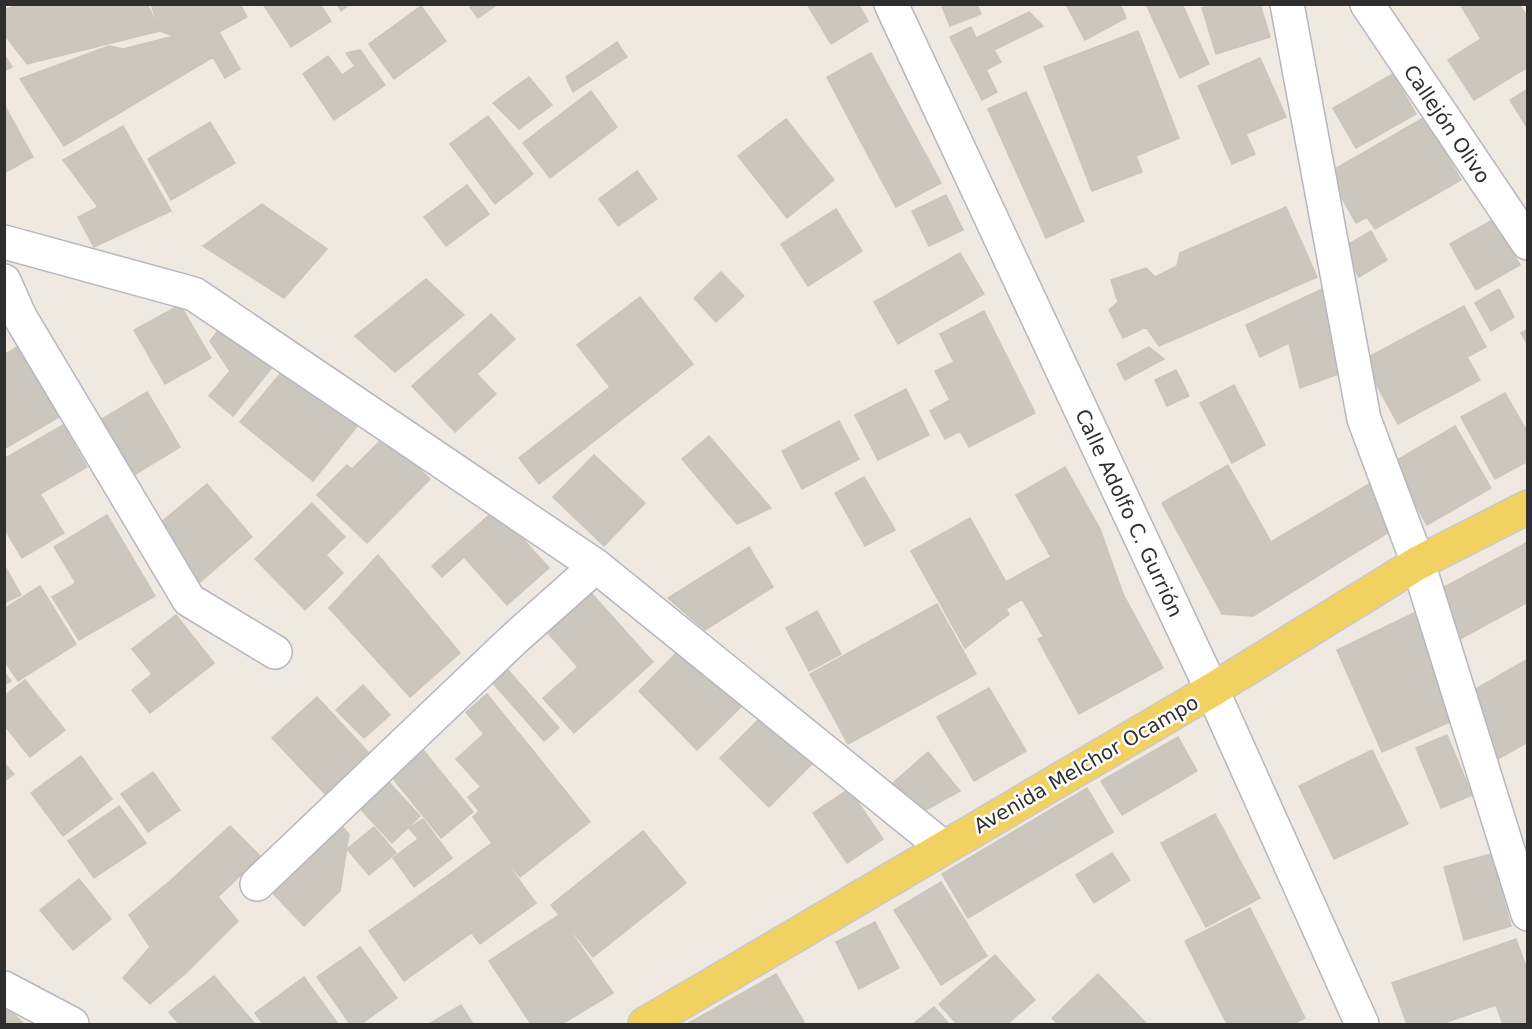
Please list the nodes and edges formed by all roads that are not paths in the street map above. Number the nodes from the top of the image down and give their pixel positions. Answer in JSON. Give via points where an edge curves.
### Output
{"nodes":[{"id":1,"x":891,"y":4,"type":"edge"},
{"id":2,"x":1287,"y":4,"type":"edge"},
{"id":3,"x":1367,"y":4,"type":"edge"},
{"id":4,"x":4,"y":242,"type":"edge"},
{"id":5,"x":1527,"y":243,"type":"edge"},
{"id":6,"x":4,"y":280,"type":"edge"},
{"id":7,"x":13,"y":322,"type":"edge"},
{"id":8,"x":1527,"y":507,"type":"edge"},
{"id":9,"x":1418,"y":563,"type":"junction"},
{"id":10,"x":596,"y":567,"type":"junction"},
{"id":11,"x":275,"y":652,"type":"dead end"},
{"id":12,"x":1212,"y":690,"type":"junction"},
{"id":13,"x":943,"y":847,"type":"junction"},
{"id":14,"x":257,"y":884,"type":"dead end"},
{"id":15,"x":1527,"y":914,"type":"edge"},
{"id":16,"x":4,"y":988,"type":"edge"},
{"id":17,"x":72,"y":1024,"type":"edge"},
{"id":18,"x":645,"y":1024,"type":"edge"},
{"id":19,"x":1362,"y":1024,"type":"edge"}],
"edges":[{"from":1,"to":12,"type":"street","name":"Calle Adolfo C. Gurrión"},
{"from":2,"to":9,"type":"street","via":[[1364,419]]},
{"from":3,"to":5,"type":"street","name":"Callejón Olivo"},
{"from":4,"to":10,"type":"street","via":[[194,294]]},
{"from":6,"to":7,"type":"street"},
{"from":7,"to":11,"type":"street","via":[[189,600]]},
{"from":8,"to":9,"type":"main road","name":"Avenida Melchor Ocampo"},
{"from":9,"to":12,"type":"main road","name":"Avenida Melchor Ocampo"},
{"from":9,"to":15,"type":"street"},
{"from":10,"to":13,"type":"street"},
{"from":10,"to":14,"type":"street","via":[[513,640]]},
{"from":12,"to":13,"type":"main road","name":"Avenida Melchor Ocampo"},
{"from":12,"to":19,"type":"street","name":"Calle Adolfo C. Gurrión"},
{"from":13,"to":18,"type":"main road","name":"Avenida Melchor Ocampo"},
{"from":16,"to":17,"type":"street"}]}
